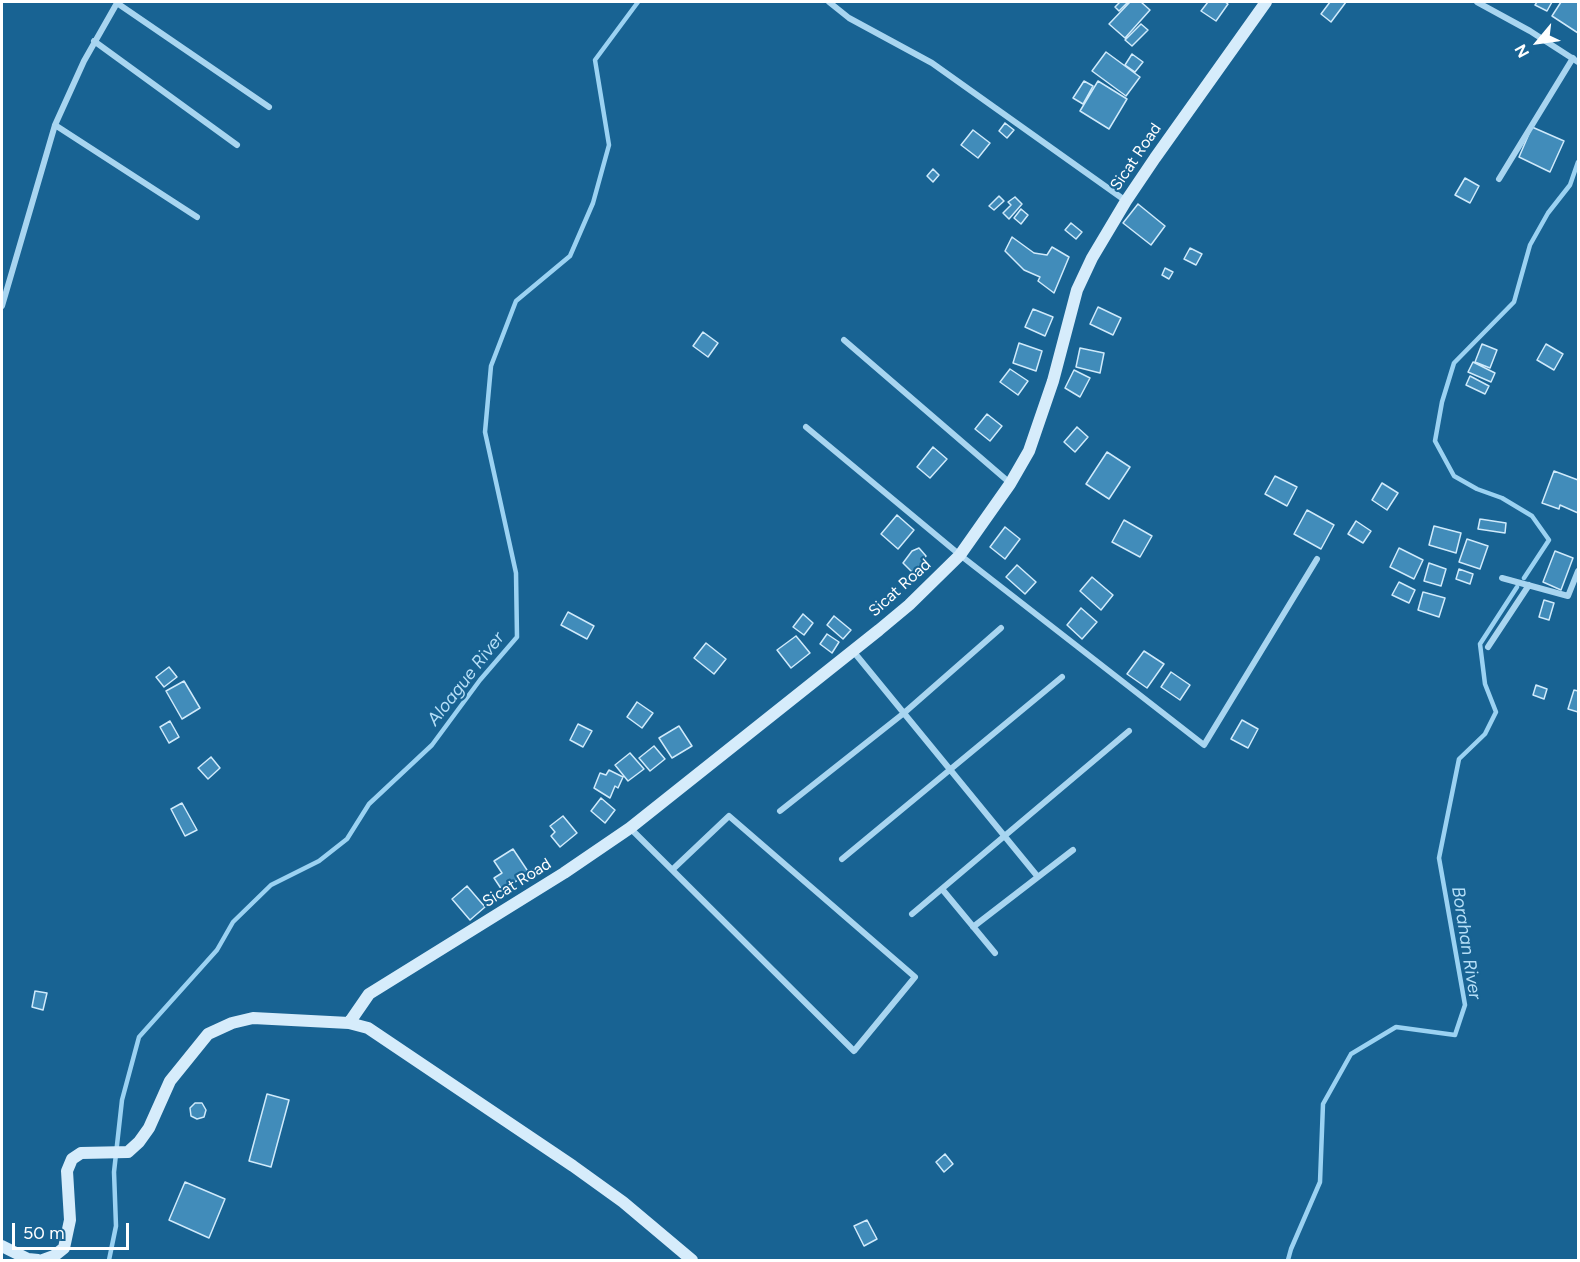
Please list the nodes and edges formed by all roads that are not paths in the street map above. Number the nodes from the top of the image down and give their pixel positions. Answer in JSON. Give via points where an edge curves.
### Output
{"nodes":[{"id":1,"x":829,"y":2,"type":"edge"},
{"id":2,"x":1266,"y":2,"type":"edge"},
{"id":3,"x":1478,"y":2,"type":"edge"},
{"id":4,"x":94,"y":41,"type":"junction"},
{"id":5,"x":1576,"y":60,"type":"edge"},
{"id":6,"x":268,"y":107,"type":"dead end"},
{"id":7,"x":55,"y":125,"type":"junction"},
{"id":8,"x":237,"y":145,"type":"dead end"},
{"id":9,"x":1499,"y":179,"type":"dead end"},
{"id":10,"x":1126,"y":201,"type":"junction"},
{"id":11,"x":197,"y":217,"type":"dead end"},
{"id":12,"x":2,"y":306,"type":"edge"},
{"id":13,"x":844,"y":340,"type":"dead end"},
{"id":14,"x":806,"y":427,"type":"dead end"},
{"id":15,"x":1011,"y":484,"type":"junction"},
{"id":16,"x":960,"y":555,"type":"junction"},
{"id":17,"x":1317,"y":559,"type":"dead end"},
{"id":18,"x":1578,"y":571,"type":"edge"},
{"id":19,"x":1502,"y":578,"type":"dead end"},
{"id":20,"x":1529,"y":585,"type":"junction"},
{"id":21,"x":1001,"y":628,"type":"dead end"},
{"id":22,"x":1488,"y":647,"type":"dead end"},
{"id":23,"x":853,"y":651,"type":"junction"},
{"id":24,"x":1062,"y":677,"type":"dead end"},
{"id":25,"x":904,"y":713,"type":"junction"},
{"id":26,"x":1130,"y":731,"type":"dead end"},
{"id":27,"x":950,"y":769,"type":"junction"},
{"id":28,"x":780,"y":811,"type":"dead end"},
{"id":29,"x":630,"y":828,"type":"junction"},
{"id":30,"x":1005,"y":836,"type":"junction"},
{"id":31,"x":1073,"y":850,"type":"dead end"},
{"id":32,"x":842,"y":859,"type":"dead end"},
{"id":33,"x":672,"y":870,"type":"junction"},
{"id":34,"x":1038,"y":877,"type":"junction"},
{"id":35,"x":942,"y":890,"type":"junction"},
{"id":36,"x":912,"y":914,"type":"dead end"},
{"id":37,"x":973,"y":927,"type":"junction"},
{"id":38,"x":995,"y":953,"type":"dead end"},
{"id":39,"x":349,"y":1023,"type":"junction"},
{"id":40,"x":2,"y":1246,"type":"edge"},
{"id":41,"x":38,"y":1260,"type":"edge"},
{"id":42,"x":44,"y":1260,"type":"edge"},
{"id":43,"x":692,"y":1260,"type":"edge"}],
"edges":[{"from":1,"to":10,"type":"street","via":[[849,18],[932,63]]},
{"from":2,"to":10,"type":"street","name":"Sicat Road"},
{"from":3,"to":5,"type":"street"},
{"from":4,"to":6,"type":"street","via":[[117,3]]},
{"from":4,"to":7,"type":"street"},
{"from":4,"to":8,"type":"street"},
{"from":5,"to":9,"type":"street"},
{"from":7,"to":11,"type":"street"},
{"from":7,"to":12,"type":"street"},
{"from":10,"to":15,"type":"street","name":"Sicat Road","via":[[1077,290],[1053,381],[1029,451]]},
{"from":13,"to":15,"type":"street"},
{"from":14,"to":16,"type":"street"},
{"from":15,"to":16,"type":"street","name":"Sicat Road"},
{"from":16,"to":17,"type":"street","via":[[1204,745]]},
{"from":16,"to":23,"type":"street","name":"Sicat Road","via":[[909,605]]},
{"from":18,"to":20,"type":"street","via":[[1568,596]]},
{"from":19,"to":20,"type":"street"},
{"from":20,"to":22,"type":"street"},
{"from":21,"to":25,"type":"street"},
{"from":23,"to":25,"type":"street"},
{"from":23,"to":29,"type":"street","name":"Sicat Road"},
{"from":24,"to":27,"type":"street"},
{"from":25,"to":27,"type":"street"},
{"from":25,"to":28,"type":"street"},
{"from":26,"to":30,"type":"street"},
{"from":27,"to":30,"type":"street"},
{"from":27,"to":32,"type":"street"},
{"from":29,"to":33,"type":"street"},
{"from":29,"to":39,"type":"street","name":"Sicat Road","via":[[369,994]]},
{"from":30,"to":34,"type":"street"},
{"from":30,"to":35,"type":"street"},
{"from":31,"to":34,"type":"street"},
{"from":33,"to":33,"type":"street","via":[[854,1051],[915,977],[729,816]]},
{"from":34,"to":37,"type":"street"},
{"from":35,"to":36,"type":"street"},
{"from":35,"to":37,"type":"street"},
{"from":37,"to":38,"type":"street"},
{"from":39,"to":42,"type":"street","via":[[253,1018],[208,1034],[170,1081],[139,1142],[128,1152],[81,1152],[72,1159],[66,1171],[70,1220],[64,1248]]},
{"from":39,"to":43,"type":"street","via":[[368,1028],[573,1166]]},
{"from":40,"to":41,"type":"street"}]}
